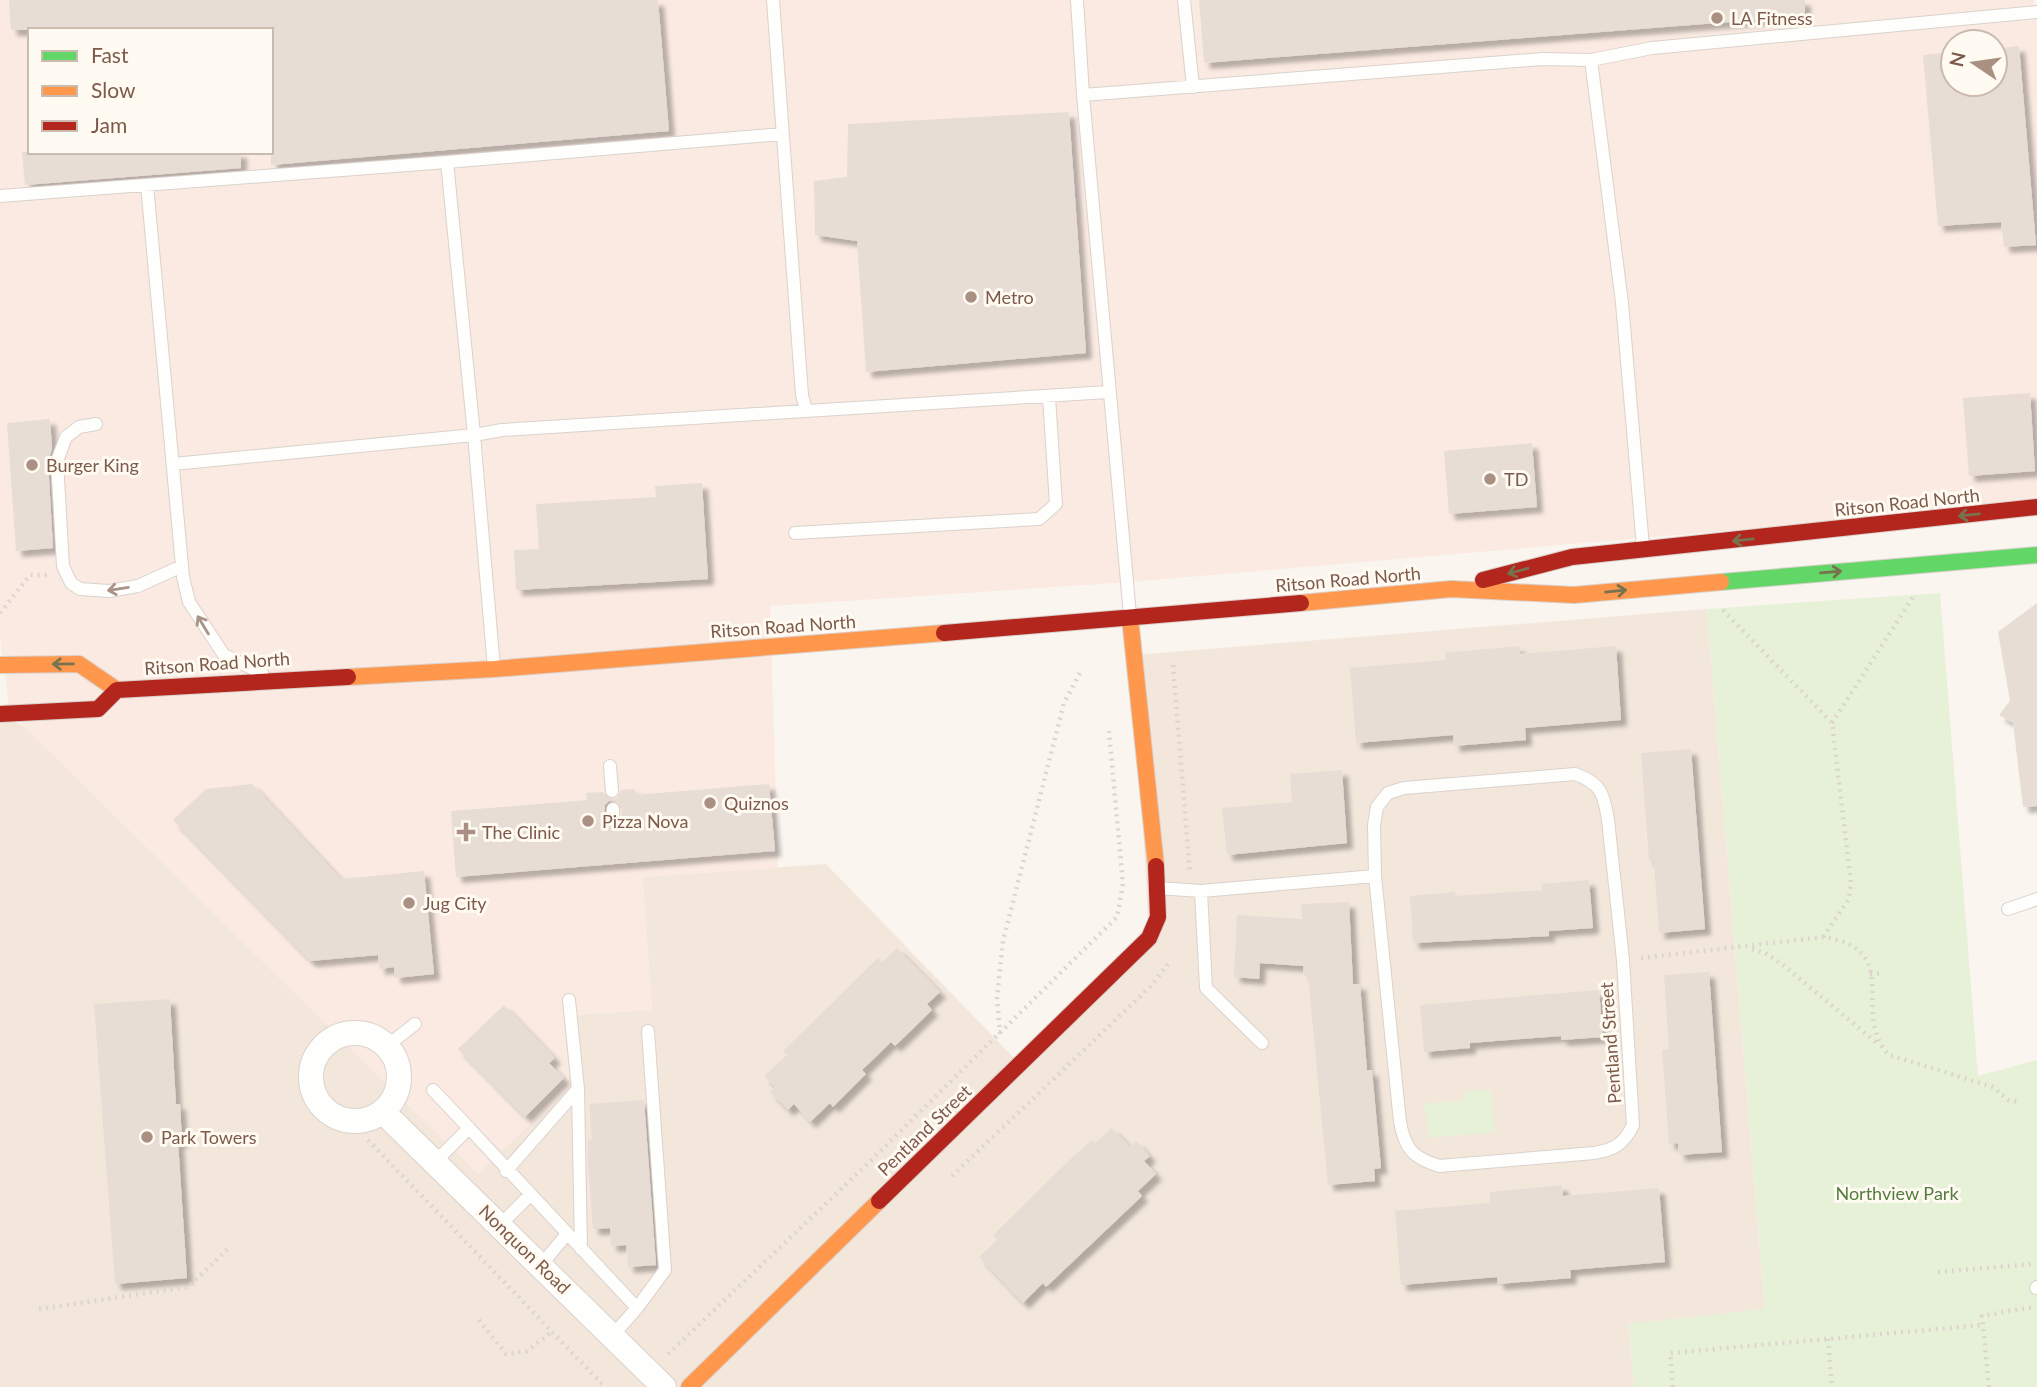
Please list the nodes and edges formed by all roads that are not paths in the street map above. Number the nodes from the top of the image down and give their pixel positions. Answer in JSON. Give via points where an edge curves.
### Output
{"nodes":[{"id":1,"x":773,"y":0,"type":"edge"},
{"id":2,"x":1077,"y":0,"type":"edge"},
{"id":3,"x":1184,"y":0,"type":"edge"},
{"id":4,"x":2037,"y":12,"type":"edge"},
{"id":5,"x":1591,"y":60,"type":"junction"},
{"id":6,"x":1193,"y":87,"type":"junction"},
{"id":7,"x":1083,"y":96,"type":"junction"},
{"id":8,"x":783,"y":134,"type":"junction"},
{"id":9,"x":447,"y":162,"type":"junction"},
{"id":10,"x":147,"y":185,"type":"junction"},
{"id":11,"x":0,"y":196,"type":"edge"},
{"id":12,"x":1108,"y":392,"type":"junction"},
{"id":13,"x":1049,"y":397,"type":"junction"},
{"id":14,"x":806,"y":410,"type":"junction"},
{"id":15,"x":96,"y":424,"type":"dead end"},
{"id":16,"x":474,"y":435,"type":"junction"},
{"id":17,"x":173,"y":464,"type":"junction"},
{"id":18,"x":2037,"y":507,"type":"edge"},
{"id":19,"x":795,"y":533,"type":"dead end"},
{"id":20,"x":1643,"y":551,"type":"junction"},
{"id":21,"x":2037,"y":555,"type":"edge"},
{"id":22,"x":182,"y":571,"type":"junction"},
{"id":23,"x":1451,"y":589,"type":"junction"},
{"id":24,"x":1130,"y":618,"type":"junction"},
{"id":25,"x":0,"y":665,"type":"edge"},
{"id":26,"x":494,"y":669,"type":"junction"},
{"id":27,"x":275,"y":679,"type":"junction"},
{"id":28,"x":117,"y":690,"type":"junction"},
{"id":29,"x":0,"y":714,"type":"edge"},
{"id":30,"x":610,"y":766,"type":"dead end"},
{"id":31,"x":612,"y":791,"type":"dead end"},
{"id":32,"x":1375,"y":876,"type":"junction"},
{"id":33,"x":1157,"y":888,"type":"junction"},
{"id":34,"x":1200,"y":891,"type":"junction"},
{"id":35,"x":2037,"y":899,"type":"edge"},
{"id":36,"x":2008,"y":909,"type":"dead end"},
{"id":37,"x":569,"y":1000,"type":"dead end"},
{"id":38,"x":415,"y":1024,"type":"dead end"},
{"id":39,"x":648,"y":1031,"type":"dead end"},
{"id":40,"x":1262,"y":1043,"type":"dead end"},
{"id":41,"x":387,"y":1046,"type":"junction"},
{"id":42,"x":578,"y":1089,"type":"junction"},
{"id":43,"x":433,"y":1090,"type":"dead end"},
{"id":44,"x":384,"y":1113,"type":"junction"},
{"id":45,"x":469,"y":1128,"type":"junction"},
{"id":46,"x":435,"y":1163,"type":"junction"},
{"id":47,"x":506,"y":1171,"type":"junction"},
{"id":48,"x":530,"y":1195,"type":"junction"},
{"id":49,"x":500,"y":1225,"type":"junction"},
{"id":50,"x":567,"y":1234,"type":"junction"},
{"id":51,"x":581,"y":1249,"type":"junction"},
{"id":52,"x":541,"y":1265,"type":"junction"},
{"id":53,"x":637,"y":1308,"type":"junction"},
{"id":54,"x":613,"y":1335,"type":"junction"},
{"id":55,"x":658,"y":1385,"type":"edge"},
{"id":56,"x":689,"y":1387,"type":"edge"}],
"edges":[{"from":1,"to":8,"type":"lane"},
{"from":2,"to":7,"type":"lane"},
{"from":3,"to":6,"type":"lane"},
{"from":4,"to":5,"type":"lane","via":[[1652,48]]},
{"from":5,"to":6,"type":"lane","via":[[1543,59]]},
{"from":5,"to":20,"type":"lane","via":[[1622,303]]},
{"from":6,"to":7,"type":"lane"},
{"from":7,"to":12,"type":"lane"},
{"from":8,"to":9,"type":"lane"},
{"from":8,"to":14,"type":"lane"},
{"from":9,"to":10,"type":"lane"},
{"from":9,"to":16,"type":"lane"},
{"from":10,"to":11,"type":"lane"},
{"from":10,"to":17,"type":"lane"},
{"from":12,"to":13,"type":"lane"},
{"from":12,"to":24,"type":"lane"},
{"from":13,"to":14,"type":"lane"},
{"from":13,"to":19,"type":"lane","via":[[1056,504],[1039,519]]},
{"from":14,"to":16,"type":"lane"},
{"from":22,"to":15,"type":"lane","one_way":true,"via":[[108,591],[80,589],[71,583],[64,566],[57,461],[66,437],[79,427]]},
{"from":16,"to":17,"type":"lane"},
{"from":16,"to":26,"type":"lane"},
{"from":17,"to":22,"type":"lane"},
{"from":18,"to":20,"type":"main road","name":"Ritson Road North","one_way":true},
{"from":20,"to":23,"type":"main road","name":"Ritson Road North","one_way":true,"via":[[1572,557]]},
{"from":23,"to":21,"type":"main road","name":"Ritson Road North","one_way":true,"via":[[1574,595]]},
{"from":27,"to":22,"type":"lane","one_way":true,"via":[[224,655],[189,602]]},
{"from":23,"to":24,"type":"main road","name":"Ritson Road North"},
{"from":24,"to":26,"type":"main road","name":"Ritson Road North"},
{"from":24,"to":33,"type":"main road","name":"Pentland Street"},
{"from":28,"to":25,"type":"main road","one_way":true,"via":[[79,664]]},
{"from":26,"to":27,"type":"main road","name":"Ritson Road North"},
{"from":27,"to":28,"type":"main road","name":"Ritson Road North"},
{"from":28,"to":29,"type":"main road","via":[[98,709]]},
{"from":30,"to":31,"type":"lane"},
{"from":32,"to":32,"type":"lane","name":"Pentland Street","via":[[1400,1122],[1411,1154],[1439,1166],[1594,1153],[1612,1150],[1626,1139],[1633,1125],[1633,1108],[1623,960],[1605,800],[1593,781],[1575,774],[1388,793],[1375,816]]},
{"from":32,"to":34,"type":"lane"},
{"from":33,"to":34,"type":"lane"},
{"from":33,"to":56,"type":"main road","name":"Pentland Street","via":[[1158,917],[1149,938]]},
{"from":34,"to":40,"type":"lane","via":[[1206,988]]},
{"from":35,"to":36,"type":"lane"},
{"from":37,"to":42,"type":"lane"},
{"from":38,"to":41,"type":"lane"},
{"from":39,"to":53,"type":"lane","via":[[665,1270]]},
{"from":41,"to":44,"type":"street","via":[[400,1075],[398,1090]]},
{"from":41,"to":44,"type":"street","via":[[358,1032],[332,1039],[312,1066],[311,1081],[321,1105],[332,1115],[366,1121]]},
{"from":42,"to":47,"type":"lane"},
{"from":42,"to":51,"type":"lane"},
{"from":43,"to":45,"type":"lane"},
{"from":44,"to":46,"type":"street","name":"Nonquon Road"},
{"from":45,"to":46,"type":"lane"},
{"from":45,"to":47,"type":"lane"},
{"from":46,"to":49,"type":"street","name":"Nonquon Road"},
{"from":47,"to":48,"type":"lane"},
{"from":48,"to":49,"type":"lane"},
{"from":48,"to":50,"type":"lane"},
{"from":49,"to":52,"type":"street","name":"Nonquon Road"},
{"from":50,"to":51,"type":"lane"},
{"from":50,"to":52,"type":"lane"},
{"from":51,"to":53,"type":"lane"},
{"from":52,"to":54,"type":"street","name":"Nonquon Road"},
{"from":53,"to":54,"type":"lane"},
{"from":54,"to":55,"type":"street","name":"Nonquon Road"}]}
